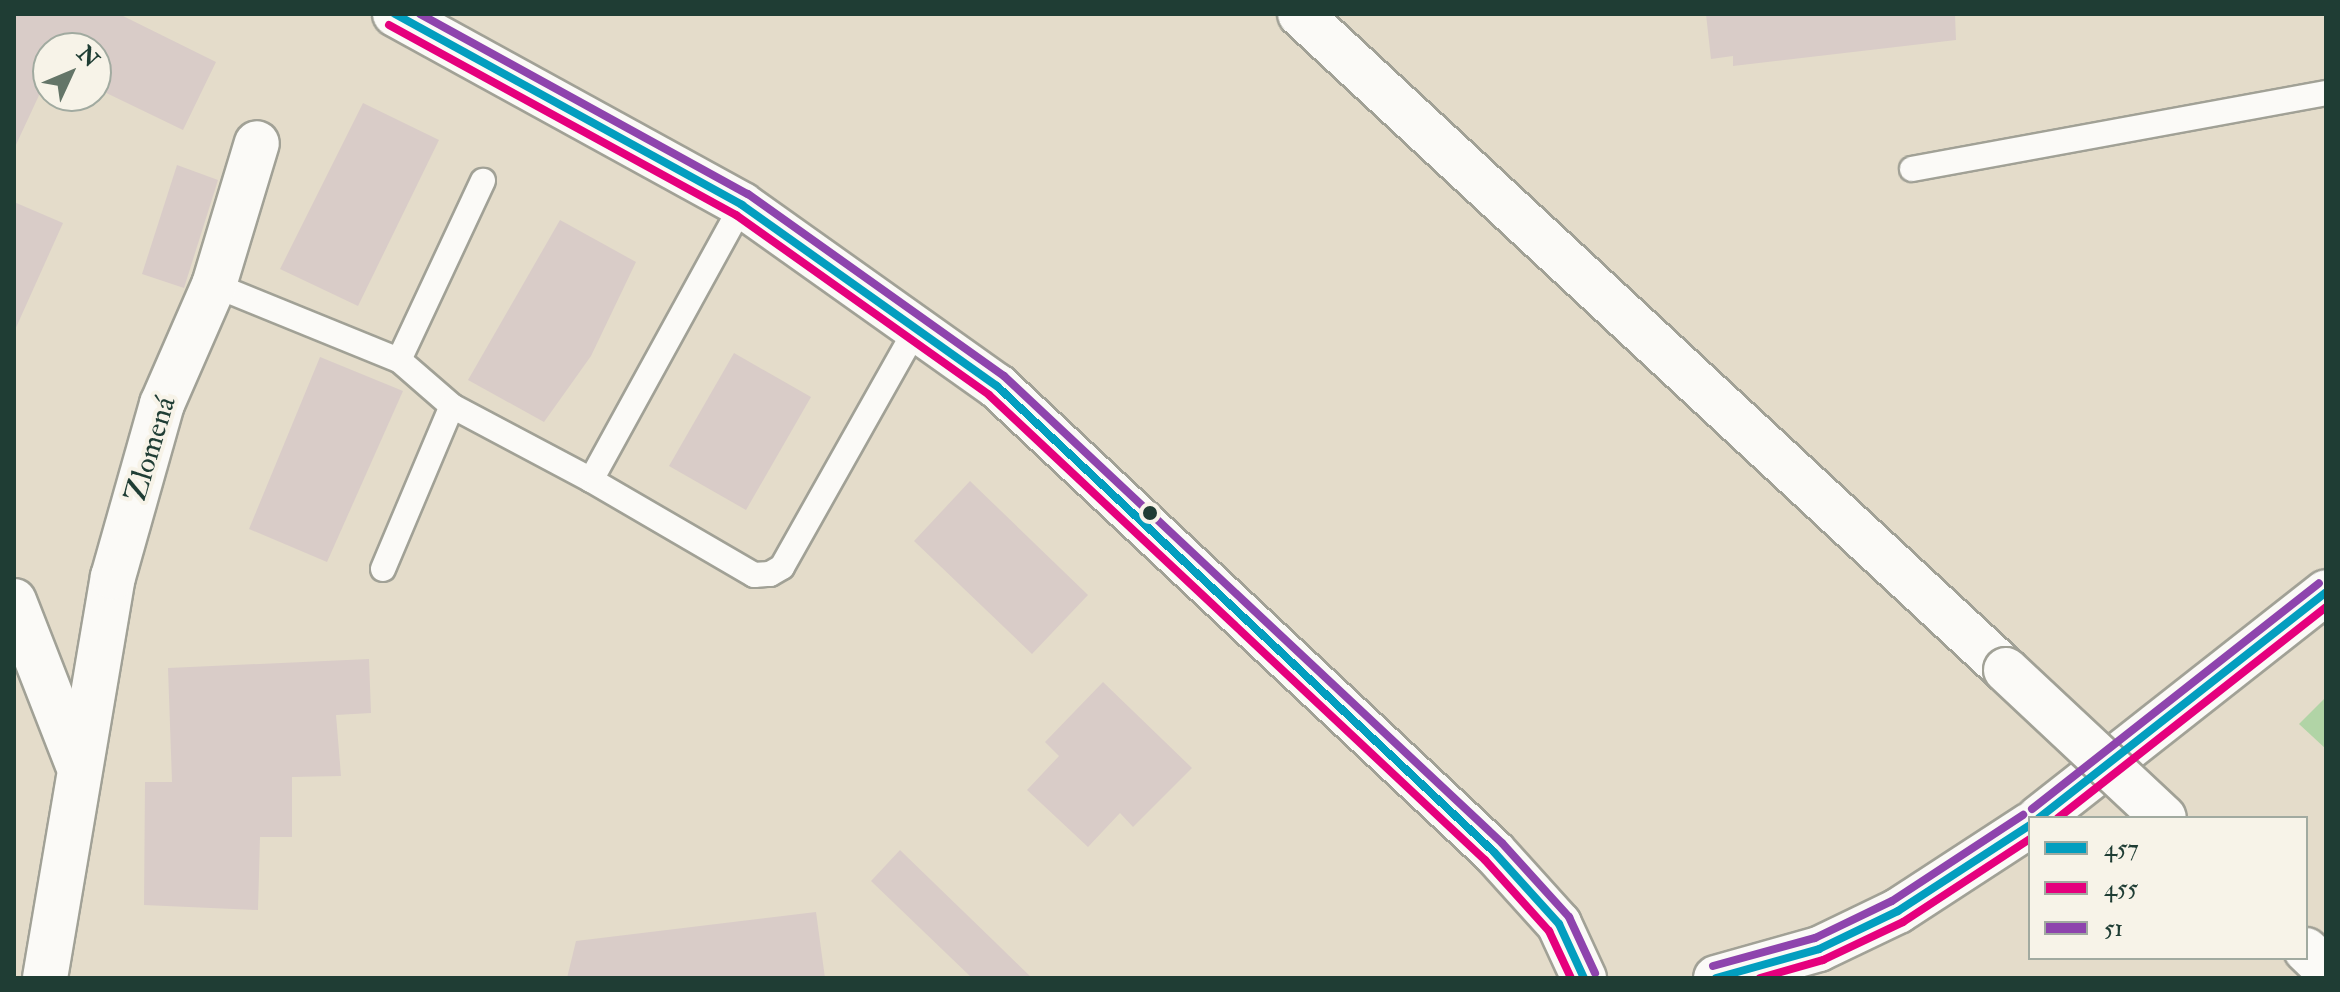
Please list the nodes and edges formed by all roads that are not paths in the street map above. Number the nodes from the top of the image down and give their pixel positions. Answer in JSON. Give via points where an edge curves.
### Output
{"nodes":[{"id":1,"x":395,"y":14,"type":"edge"},
{"id":2,"x":1300,"y":14,"type":"edge"},
{"id":3,"x":2326,"y":93,"type":"edge"},
{"id":4,"x":257,"y":143,"type":"dead end"},
{"id":5,"x":1912,"y":169,"type":"dead end"},
{"id":6,"x":483,"y":181,"type":"dead end"},
{"id":7,"x":742,"y":205,"type":"junction"},
{"id":8,"x":214,"y":285,"type":"junction"},
{"id":9,"x":919,"y":324,"type":"junction"},
{"id":10,"x":399,"y":360,"type":"junction"},
{"id":11,"x":452,"y":406,"type":"junction"},
{"id":12,"x":591,"y":480,"type":"junction"},
{"id":13,"x":383,"y":569,"type":"dead end"},
{"id":14,"x":2326,"y":592,"type":"edge"},
{"id":15,"x":14,"y":601,"type":"edge"},
{"id":16,"x":78,"y":765,"type":"junction"},
{"id":17,"x":2042,"y":816,"type":"edge"},
{"id":18,"x":2162,"y":816,"type":"edge"},
{"id":19,"x":2028,"y":826,"type":"edge"},
{"id":20,"x":2308,"y":952,"type":"edge"},
{"id":21,"x":2326,"y":969,"type":"edge"},
{"id":22,"x":45,"y":978,"type":"edge"},
{"id":23,"x":1584,"y":978,"type":"edge"},
{"id":24,"x":1716,"y":978,"type":"edge"}],
"edges":[{"from":1,"to":7,"type":"street"},
{"from":2,"to":18,"type":"street","bridge":true},
{"from":3,"to":5,"type":"lane"},
{"from":4,"to":8,"type":"street","name":"Zlomená"},
{"from":6,"to":10,"type":"lane"},
{"from":7,"to":9,"type":"street"},
{"from":7,"to":12,"type":"lane"},
{"from":8,"to":10,"type":"lane"},
{"from":8,"to":16,"type":"street","name":"Zlomená","via":[[162,404],[117,562]]},
{"from":9,"to":12,"type":"lane","via":[[782,567],[770,574],[754,575]]},
{"from":9,"to":23,"type":"street","via":[[1076,455],[1494,852],[1559,924]]},
{"from":10,"to":11,"type":"lane"},
{"from":11,"to":12,"type":"lane"},
{"from":11,"to":13,"type":"lane"},
{"from":14,"to":17,"type":"street"},
{"from":15,"to":16,"type":"street"},
{"from":16,"to":22,"type":"street","name":"Zlomená"},
{"from":19,"to":24,"type":"street","via":[[1898,911],[1819,949]]},
{"from":20,"to":21,"type":"street"}]}
